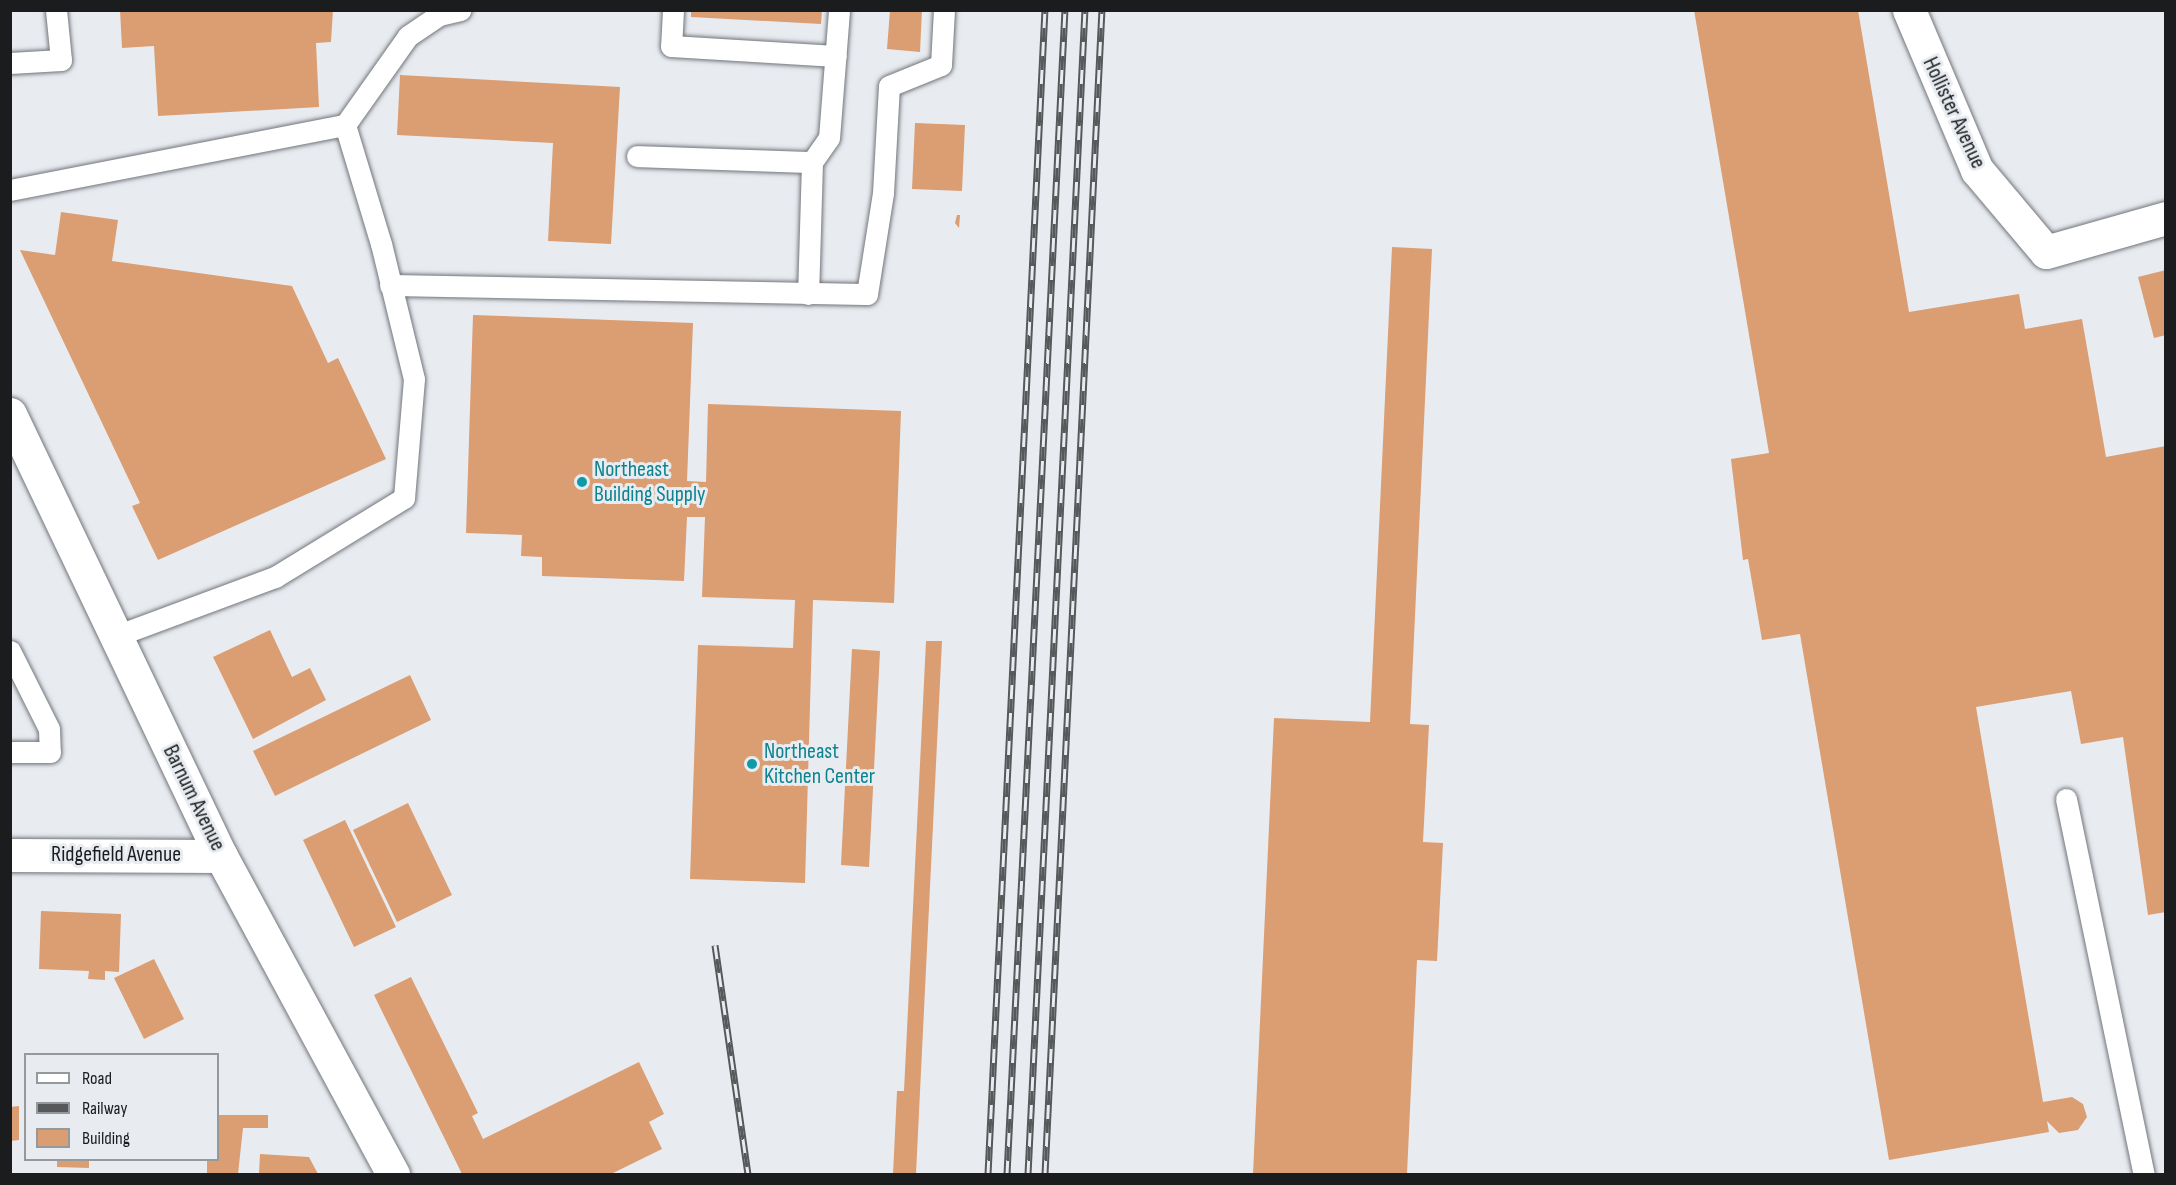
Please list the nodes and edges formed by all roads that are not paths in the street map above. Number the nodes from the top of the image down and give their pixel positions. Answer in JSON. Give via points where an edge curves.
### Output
{"nodes":[{"id":1,"x":56,"y":10,"type":"edge"},
{"id":2,"x":460,"y":10,"type":"edge"},
{"id":3,"x":673,"y":10,"type":"edge"},
{"id":4,"x":839,"y":10,"type":"edge"},
{"id":5,"x":944,"y":10,"type":"edge"},
{"id":6,"x":1909,"y":10,"type":"edge"},
{"id":7,"x":837,"y":56,"type":"junction"},
{"id":8,"x":10,"y":63,"type":"edge"},
{"id":9,"x":345,"y":125,"type":"junction"},
{"id":10,"x":637,"y":156,"type":"dead end"},
{"id":11,"x":812,"y":162,"type":"junction"},
{"id":12,"x":10,"y":190,"type":"edge"},
{"id":13,"x":2166,"y":218,"type":"edge"},
{"id":14,"x":390,"y":285,"type":"junction"},
{"id":15,"x":808,"y":294,"type":"junction"},
{"id":16,"x":10,"y":414,"type":"edge"},
{"id":17,"x":116,"y":636,"type":"junction"},
{"id":18,"x":10,"y":651,"type":"edge"},
{"id":19,"x":10,"y":752,"type":"edge"},
{"id":20,"x":2066,"y":799,"type":"dead end"},
{"id":21,"x":10,"y":855,"type":"edge"},
{"id":22,"x":221,"y":856,"type":"junction"},
{"id":23,"x":393,"y":1174,"type":"edge"},
{"id":24,"x":2144,"y":1174,"type":"edge"}],
"edges":[{"from":1,"to":8,"type":"lane","via":[[61,60]]},
{"from":2,"to":9,"type":"lane","via":[[439,15],[408,36]]},
{"from":3,"to":7,"type":"lane","via":[[671,46]]},
{"from":4,"to":7,"type":"lane"},
{"from":5,"to":15,"type":"lane","via":[[941,65],[889,86],[883,193],[867,294]]},
{"from":6,"to":13,"type":"main road","name":"Hollister Avenue","via":[[1977,170],[2046,252]]},
{"from":7,"to":11,"type":"lane","via":[[829,138]]},
{"from":9,"to":12,"type":"lane"},
{"from":9,"to":14,"type":"lane"},
{"from":10,"to":11,"type":"lane"},
{"from":11,"to":15,"type":"lane"},
{"from":14,"to":15,"type":"lane"},
{"from":14,"to":17,"type":"lane","via":[[414,379],[404,498],[275,577]]},
{"from":16,"to":17,"type":"main road","name":"Barnum Avenue"},
{"from":17,"to":22,"type":"main road","name":"Barnum Avenue"},
{"from":18,"to":19,"type":"lane","via":[[49,729],[50,752]]},
{"from":20,"to":24,"type":"lane"},
{"from":21,"to":22,"type":"main road","name":"Ridgefield Avenue"},
{"from":22,"to":23,"type":"main road","name":"Barnum Avenue"}]}
